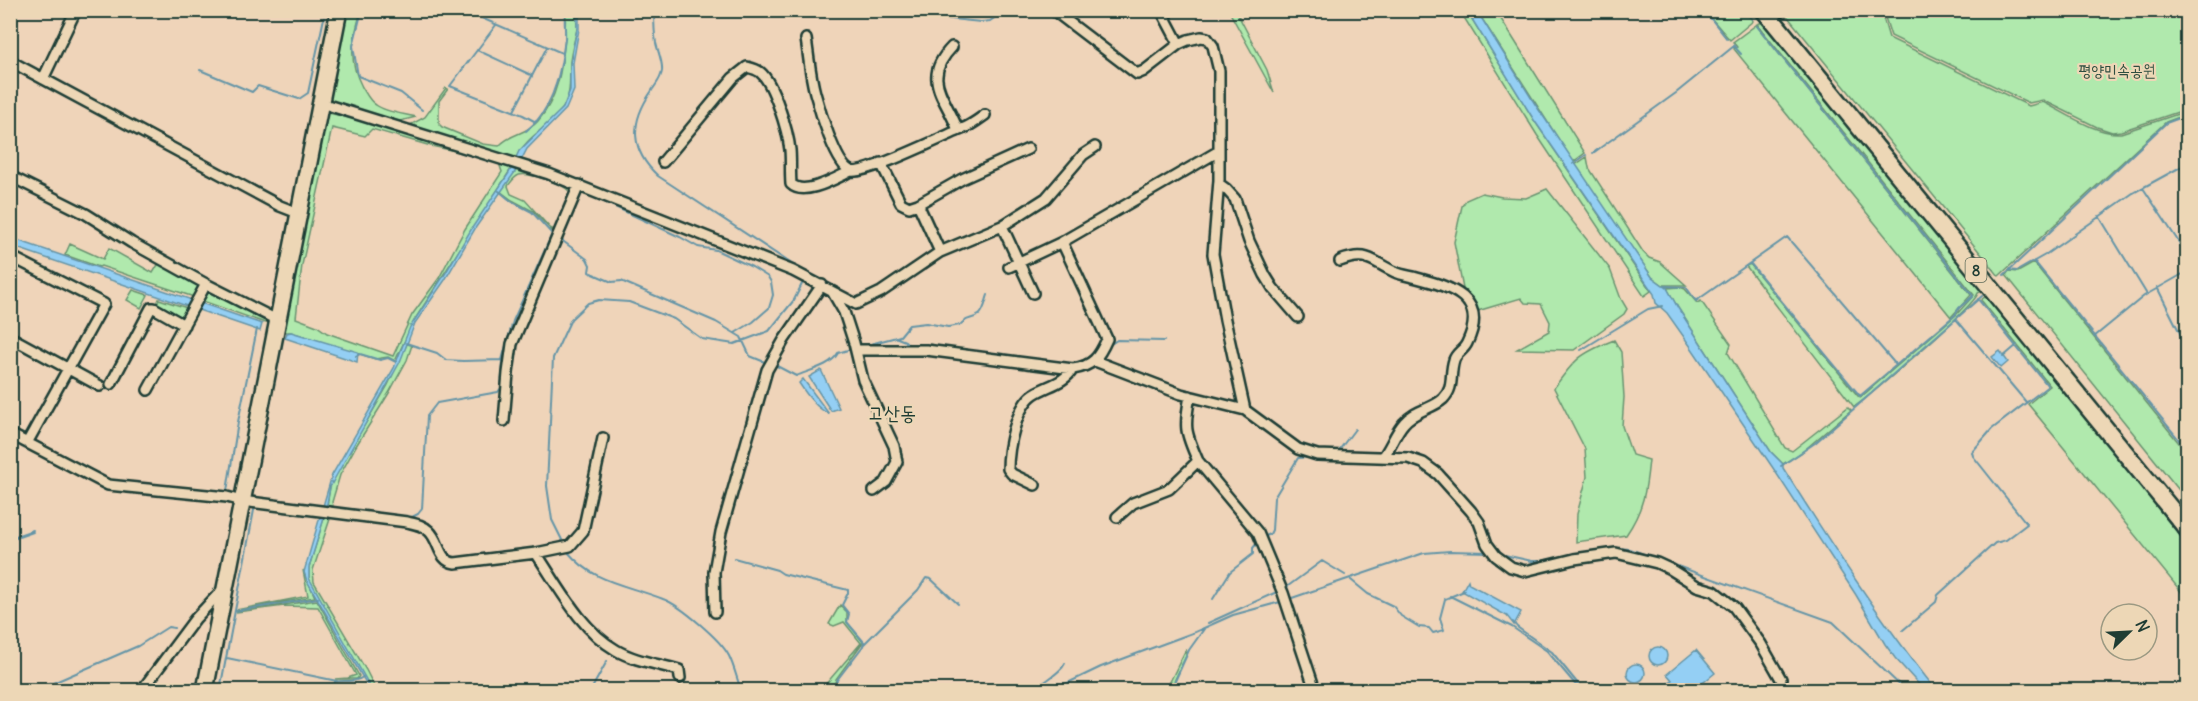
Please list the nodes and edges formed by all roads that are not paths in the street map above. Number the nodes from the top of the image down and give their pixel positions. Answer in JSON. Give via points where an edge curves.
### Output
{"nodes":[{"id":1,"x":76,"y":10,"type":"edge"},
{"id":2,"x":339,"y":10,"type":"edge"},
{"id":3,"x":1053,"y":10,"type":"edge"},
{"id":4,"x":1161,"y":10,"type":"edge"},
{"id":5,"x":1764,"y":10,"type":"edge"},
{"id":6,"x":1775,"y":10,"type":"edge"},
{"id":7,"x":806,"y":39,"type":"dead end"},
{"id":8,"x":1179,"y":44,"type":"junction"},
{"id":9,"x":952,"y":47,"type":"dead end"},
{"id":10,"x":10,"y":61,"type":"edge"},
{"id":11,"x":43,"y":79,"type":"junction"},
{"id":12,"x":321,"y":102,"type":"junction"},
{"id":13,"x":986,"y":115,"type":"dead end"},
{"id":14,"x":958,"y":130,"type":"junction"},
{"id":15,"x":1095,"y":147,"type":"dead end"},
{"id":16,"x":1028,"y":149,"type":"dead end"},
{"id":17,"x":1219,"y":151,"type":"junction"},
{"id":18,"x":663,"y":162,"type":"dead end"},
{"id":19,"x":881,"y":164,"type":"junction"},
{"id":20,"x":851,"y":171,"type":"junction"},
{"id":21,"x":10,"y":176,"type":"edge"},
{"id":22,"x":1219,"y":184,"type":"junction"},
{"id":23,"x":579,"y":186,"type":"junction"},
{"id":24,"x":918,"y":204,"type":"junction"},
{"id":25,"x":298,"y":213,"type":"junction"},
{"id":26,"x":1002,"y":226,"type":"junction"},
{"id":27,"x":1062,"y":242,"type":"junction"},
{"id":28,"x":940,"y":252,"type":"junction"},
{"id":29,"x":10,"y":256,"type":"edge"},
{"id":30,"x":1340,"y":261,"type":"dead end"},
{"id":31,"x":1020,"y":262,"type":"junction"},
{"id":32,"x":1009,"y":267,"type":"dead end"},
{"id":33,"x":206,"y":284,"type":"junction"},
{"id":34,"x":822,"y":285,"type":"junction"},
{"id":35,"x":833,"y":293,"type":"junction"},
{"id":36,"x":1033,"y":294,"type":"dead end"},
{"id":37,"x":1298,"y":317,"type":"dead end"},
{"id":38,"x":277,"y":320,"type":"junction"},
{"id":39,"x":184,"y":325,"type":"junction"},
{"id":40,"x":10,"y":337,"type":"edge"},
{"id":41,"x":856,"y":350,"type":"junction"},
{"id":42,"x":1095,"y":361,"type":"junction"},
{"id":43,"x":68,"y":369,"type":"junction"},
{"id":44,"x":1073,"y":369,"type":"junction"},
{"id":45,"x":111,"y":384,"type":"dead end"},
{"id":46,"x":100,"y":386,"type":"dead end"},
{"id":47,"x":148,"y":390,"type":"dead end"},
{"id":48,"x":1190,"y":396,"type":"junction"},
{"id":49,"x":1245,"y":410,"type":"junction"},
{"id":50,"x":504,"y":421,"type":"dead end"},
{"id":51,"x":10,"y":434,"type":"edge"},
{"id":52,"x":603,"y":438,"type":"dead end"},
{"id":53,"x":27,"y":443,"type":"junction"},
{"id":54,"x":1383,"y":457,"type":"junction"},
{"id":55,"x":1198,"y":461,"type":"junction"},
{"id":56,"x":1035,"y":485,"type":"dead end"},
{"id":57,"x":874,"y":491,"type":"dead end"},
{"id":58,"x":242,"y":501,"type":"junction"},
{"id":59,"x":1117,"y":517,"type":"dead end"},
{"id":60,"x":2187,"y":518,"type":"edge"},
{"id":61,"x":2187,"y":530,"type":"edge"},
{"id":62,"x":536,"y":553,"type":"junction"},
{"id":63,"x":225,"y":586,"type":"junction"},
{"id":64,"x":715,"y":612,"type":"dead end"},
{"id":65,"x":680,"y":678,"type":"dead end"},
{"id":66,"x":1781,"y":679,"type":"dead end"},
{"id":67,"x":142,"y":690,"type":"edge"},
{"id":68,"x":205,"y":690,"type":"edge"},
{"id":69,"x":1315,"y":690,"type":"edge"}],
"edges":[{"from":1,"to":11,"type":"street"},
{"from":2,"to":12,"type":"main road"},
{"from":3,"to":8,"type":"street","via":[[1137,74]]},
{"from":4,"to":8,"type":"street"},
{"from":5,"to":61,"type":"highway","number":"8"},
{"from":6,"to":60,"type":"highway","number":"8"},
{"from":7,"to":20,"type":"street","via":[[823,120],[838,156]]},
{"from":8,"to":17,"type":"street","via":[[1201,37],[1208,38],[1213,46],[1219,71]]},
{"from":9,"to":14,"type":"street","via":[[935,75]]},
{"from":10,"to":11,"type":"street"},
{"from":11,"to":25,"type":"street"},
{"from":12,"to":23,"type":"street"},
{"from":12,"to":25,"type":"main road"},
{"from":13,"to":14,"type":"street"},
{"from":14,"to":19,"type":"street"},
{"from":15,"to":26,"type":"street","via":[[1083,155],[1046,198]]},
{"from":16,"to":24,"type":"street"},
{"from":17,"to":22,"type":"street"},
{"from":17,"to":27,"type":"street"},
{"from":18,"to":20,"type":"street","via":[[733,78],[747,67],[760,72],[773,93],[788,140],[791,184],[795,188],[820,185]]},
{"from":19,"to":20,"type":"street"},
{"from":19,"to":24,"type":"street","via":[[901,203],[909,207]]},
{"from":21,"to":33,"type":"street","via":[[86,214]]},
{"from":22,"to":37,"type":"street","via":[[1235,199],[1265,275]]},
{"from":22,"to":49,"type":"street","via":[[1214,266]]},
{"from":23,"to":34,"type":"street"},
{"from":23,"to":50,"type":"street","via":[[512,344]]},
{"from":24,"to":28,"type":"street"},
{"from":25,"to":38,"type":"main road"},
{"from":26,"to":28,"type":"street"},
{"from":26,"to":31,"type":"street"},
{"from":27,"to":31,"type":"street"},
{"from":27,"to":42,"type":"street","via":[[1107,339]]},
{"from":28,"to":35,"type":"street","via":[[867,300],[856,304]]},
{"from":29,"to":43,"type":"street","via":[[104,304]]},
{"from":30,"to":54,"type":"street","via":[[1366,256],[1395,273],[1446,285],[1463,295],[1472,313],[1467,343],[1454,359],[1452,385],[1440,401],[1406,420]]},
{"from":31,"to":32,"type":"street"},
{"from":31,"to":36,"type":"street"},
{"from":33,"to":38,"type":"street"},
{"from":33,"to":39,"type":"street"},
{"from":34,"to":35,"type":"street"},
{"from":34,"to":64,"type":"street","via":[[767,370],[721,532],[714,572]]},
{"from":35,"to":41,"type":"street","via":[[844,312]]},
{"from":38,"to":58,"type":"main road"},
{"from":39,"to":45,"type":"street","via":[[151,308]]},
{"from":39,"to":47,"type":"street"},
{"from":40,"to":43,"type":"street"},
{"from":41,"to":44,"type":"street","via":[[926,350]]},
{"from":41,"to":57,"type":"street","via":[[863,380],[894,446],[897,462],[886,482]]},
{"from":42,"to":44,"type":"street"},
{"from":42,"to":48,"type":"street"},
{"from":43,"to":46,"type":"street"},
{"from":43,"to":53,"type":"street"},
{"from":44,"to":56,"type":"street","via":[[1068,377],[1027,400],[1019,416],[1008,469]]},
{"from":48,"to":49,"type":"street"},
{"from":48,"to":55,"type":"street","via":[[1186,430]]},
{"from":49,"to":54,"type":"street","via":[[1307,453]]},
{"from":51,"to":53,"type":"street"},
{"from":52,"to":62,"type":"street","via":[[583,531],[570,546]]},
{"from":53,"to":58,"type":"street","via":[[108,485],[227,496]]},
{"from":54,"to":66,"type":"street","via":[[1408,458],[1438,474],[1475,516],[1496,556],[1511,567],[1525,571],[1616,553],[1657,563],[1697,586],[1714,591],[1734,607]]},
{"from":55,"to":59,"type":"street","via":[[1170,489],[1133,503]]},
{"from":55,"to":69,"type":"street","via":[[1258,533],[1283,593]]},
{"from":58,"to":62,"type":"street","via":[[423,525],[432,532],[449,562]]},
{"from":58,"to":63,"type":"main road"},
{"from":62,"to":65,"type":"street","via":[[586,625],[606,643],[625,655],[679,670]]},
{"from":63,"to":67,"type":"street"},
{"from":63,"to":68,"type":"main road"}]}
